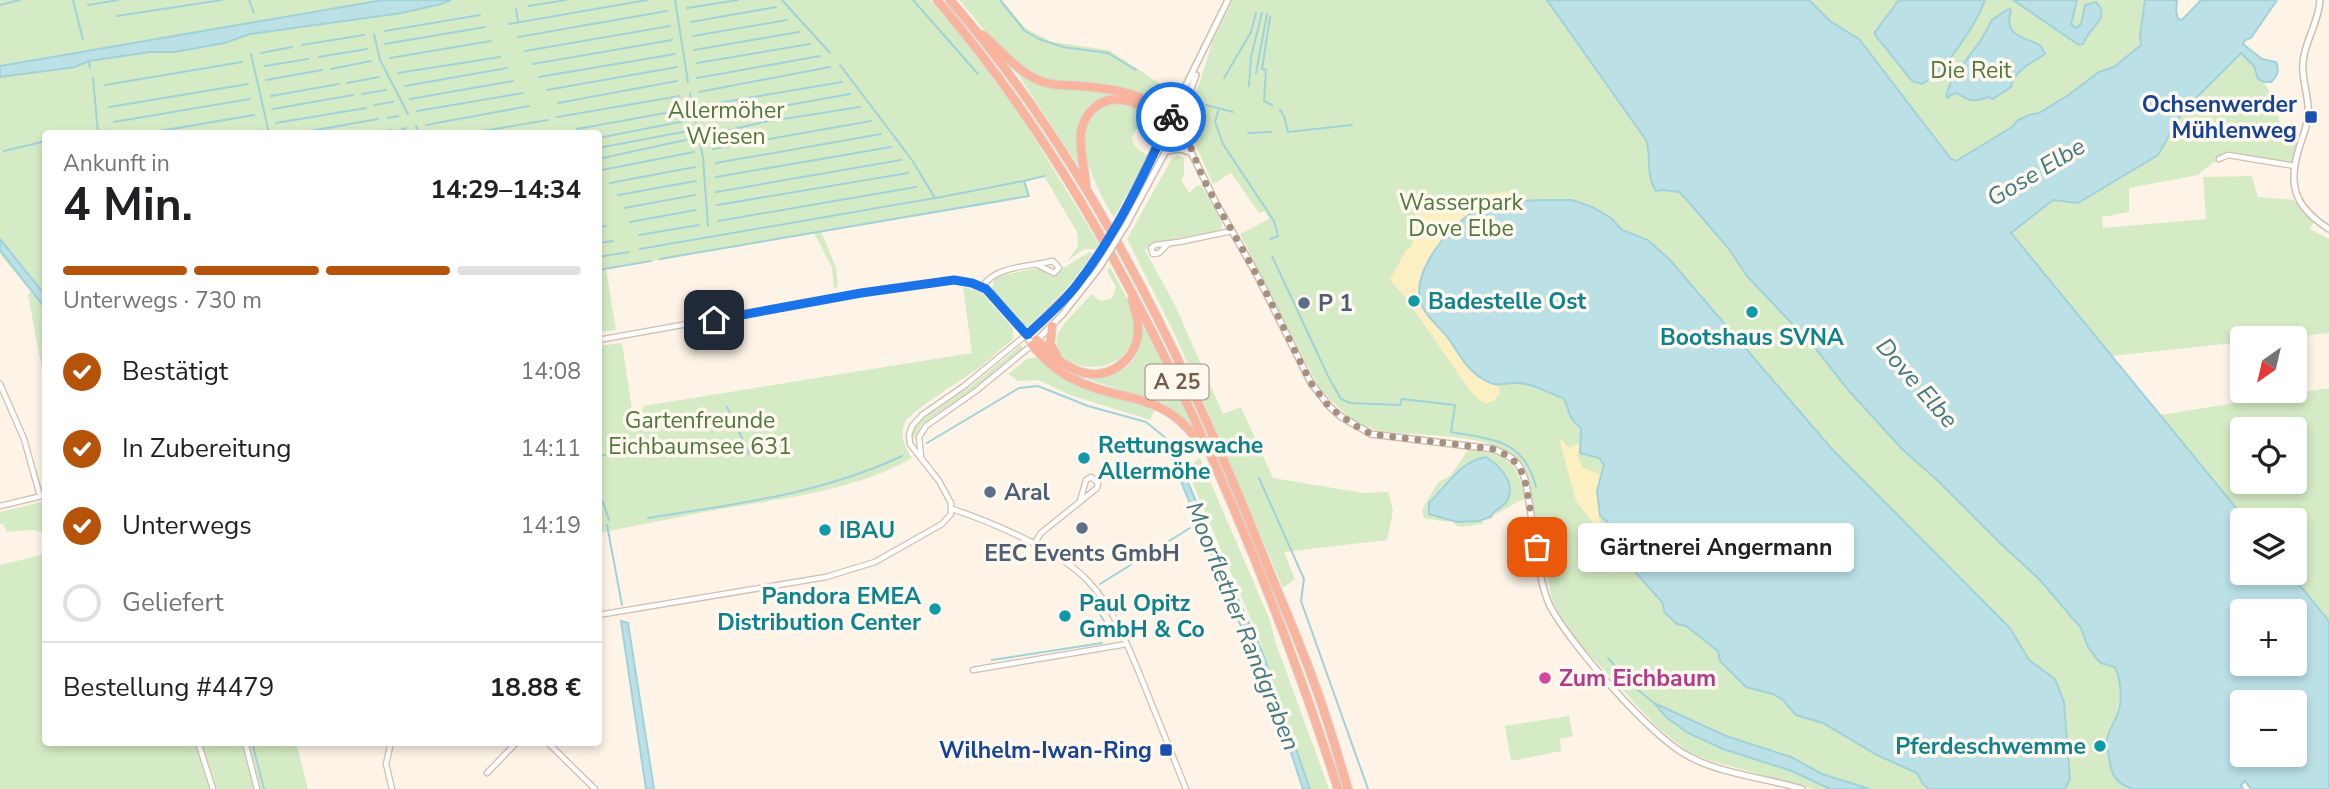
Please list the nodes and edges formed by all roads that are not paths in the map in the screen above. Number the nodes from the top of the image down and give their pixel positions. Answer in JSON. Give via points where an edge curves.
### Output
{"nodes":[{"id":1,"x":937,"y":0,"type":"edge"},
{"id":2,"x":950,"y":0,"type":"edge"},
{"id":3,"x":1228,"y":0,"type":"edge"},
{"id":4,"x":2320,"y":0,"type":"edge"},
{"id":5,"x":968,"y":21,"type":"junction"},
{"id":6,"x":1199,"y":62,"type":"junction"},
{"id":7,"x":1150,"y":111,"type":"junction"},
{"id":8,"x":1170,"y":120,"type":"junction"},
{"id":9,"x":1179,"y":124,"type":"junction"},
{"id":10,"x":1176,"y":132,"type":"junction"},
{"id":11,"x":1161,"y":137,"type":"junction"},
{"id":12,"x":1166,"y":151,"type":"junction"},
{"id":13,"x":1192,"y":154,"type":"junction"},
{"id":14,"x":2219,"y":159,"type":"dead end"},
{"id":15,"x":2295,"y":166,"type":"junction"},
{"id":16,"x":1087,"y":190,"type":"junction"},
{"id":17,"x":2329,"y":229,"type":"edge"},
{"id":18,"x":1232,"y":231,"type":"junction"},
{"id":19,"x":1168,"y":244,"type":"dead end"},
{"id":20,"x":1038,"y":265,"type":"dead end"},
{"id":21,"x":1127,"y":280,"type":"junction"},
{"id":22,"x":982,"y":287,"type":"junction"},
{"id":23,"x":1052,"y":326,"type":"junction"},
{"id":24,"x":1027,"y":335,"type":"junction"},
{"id":25,"x":602,"y":339,"type":"edge"},
{"id":26,"x":1035,"y":343,"type":"junction"},
{"id":27,"x":1058,"y":359,"type":"junction"},
{"id":28,"x":0,"y":384,"type":"edge"},
{"id":29,"x":921,"y":456,"type":"junction"},
{"id":30,"x":1225,"y":486,"type":"junction"},
{"id":31,"x":42,"y":493,"type":"edge"},
{"id":32,"x":42,"y":496,"type":"edge"},
{"id":33,"x":1080,"y":502,"type":"junction"},
{"id":34,"x":0,"y":506,"type":"edge"},
{"id":35,"x":952,"y":509,"type":"junction"},
{"id":36,"x":1034,"y":544,"type":"junction"},
{"id":37,"x":602,"y":614,"type":"edge"},
{"id":38,"x":1127,"y":644,"type":"junction"},
{"id":39,"x":973,"y":670,"type":"dead end"},
{"id":40,"x":199,"y":746,"type":"edge"},
{"id":41,"x":245,"y":746,"type":"edge"},
{"id":42,"x":390,"y":746,"type":"edge"},
{"id":43,"x":513,"y":746,"type":"edge"},
{"id":44,"x":551,"y":746,"type":"edge"},
{"id":45,"x":487,"y":773,"type":"dead end"},
{"id":46,"x":212,"y":789,"type":"edge"},
{"id":47,"x":257,"y":789,"type":"edge"},
{"id":48,"x":392,"y":789,"type":"edge"},
{"id":49,"x":595,"y":789,"type":"edge"},
{"id":50,"x":1186,"y":789,"type":"edge"},
{"id":51,"x":1338,"y":789,"type":"edge"},
{"id":52,"x":1348,"y":789,"type":"edge"},
{"id":53,"x":1802,"y":789,"type":"edge"}],
"edges":[{"from":1,"to":21,"type":"highway","number":"A 25","via":[[1041,135]]},
{"from":2,"to":5,"type":"highway","number":"A 25"},
{"from":3,"to":6,"type":"street"},
{"from":4,"to":15,"type":"street","via":[[2304,54],[2308,118]]},
{"from":5,"to":8,"type":"highway","via":[[1012,63],[1042,82],[1136,94],[1154,103]]},
{"from":5,"to":16,"type":"highway","number":"A 25","via":[[1033,107]]},
{"from":6,"to":8,"type":"street"},
{"from":6,"to":9,"type":"street"},
{"from":7,"to":8,"type":"highway"},
{"from":7,"to":11,"type":"highway"},
{"from":7,"to":16,"type":"highway","via":[[1117,99],[1090,112],[1081,133]]},
{"from":8,"to":9,"type":"street"},
{"from":8,"to":10,"type":"street"},
{"from":8,"to":11,"type":"street"},
{"from":9,"to":10,"type":"street"},
{"from":9,"to":13,"type":"street"},
{"from":10,"to":12,"type":"street"},
{"from":10,"to":13,"type":"street"},
{"from":11,"to":24,"type":"street","bridge":true,"via":[[1095,260]]},
{"from":12,"to":13,"type":"street","via":[[1180,149]]},
{"from":12,"to":23,"type":"street","bridge":true,"via":[[1099,268]]},
{"from":13,"to":18,"type":"street"},
{"from":14,"to":15,"type":"street","via":[[2228,155]]},
{"from":15,"to":17,"type":"street","via":[[2298,201]]},
{"from":16,"to":52,"type":"highway","number":"A 25","via":[[1174,351],[1234,483],[1316,687]]},
{"from":18,"to":19,"type":"street"},
{"from":18,"to":53,"type":"street","via":[[1311,383],[1340,416],[1371,434],[1493,449],[1519,465],[1549,604],[1584,654],[1656,730],[1698,761]]},
{"from":20,"to":22,"type":"street","via":[[998,272]]},
{"from":21,"to":27,"type":"highway","via":[[1138,326],[1136,344],[1125,360],[1112,370],[1094,374],[1074,370]]},
{"from":21,"to":30,"type":"highway","number":"A 25"},
{"from":22,"to":24,"type":"street"},
{"from":22,"to":25,"type":"street","via":[[949,280]]},
{"from":23,"to":26,"type":"street"},
{"from":23,"to":27,"type":"highway","via":[[1050,344]]},
{"from":24,"to":26,"type":"street"},
{"from":24,"to":29,"type":"street","via":[[915,421],[909,440]]},
{"from":26,"to":27,"type":"highway"},
{"from":26,"to":29,"type":"street","via":[[926,426],[919,437]]},
{"from":26,"to":30,"type":"highway","via":[[1068,377],[1169,412],[1199,442]]},
{"from":28,"to":31,"type":"street"},
{"from":29,"to":35,"type":"street","via":[[948,495]]},
{"from":30,"to":51,"type":"highway","number":"A 25","via":[[1307,692]]},
{"from":32,"to":34,"type":"street"},
{"from":33,"to":33,"type":"street","via":[[1097,488],[1096,479],[1086,480]]},
{"from":33,"to":36,"type":"street"},
{"from":35,"to":36,"type":"street"},
{"from":35,"to":37,"type":"street","via":[[942,524],[868,565],[826,577]]},
{"from":36,"to":38,"type":"street","via":[[1089,581]]},
{"from":38,"to":39,"type":"street"},
{"from":38,"to":50,"type":"street"},
{"from":40,"to":46,"type":"street"},
{"from":41,"to":47,"type":"street"},
{"from":42,"to":48,"type":"street","via":[[386,764]]},
{"from":43,"to":45,"type":"street"},
{"from":44,"to":49,"type":"street"}]}
